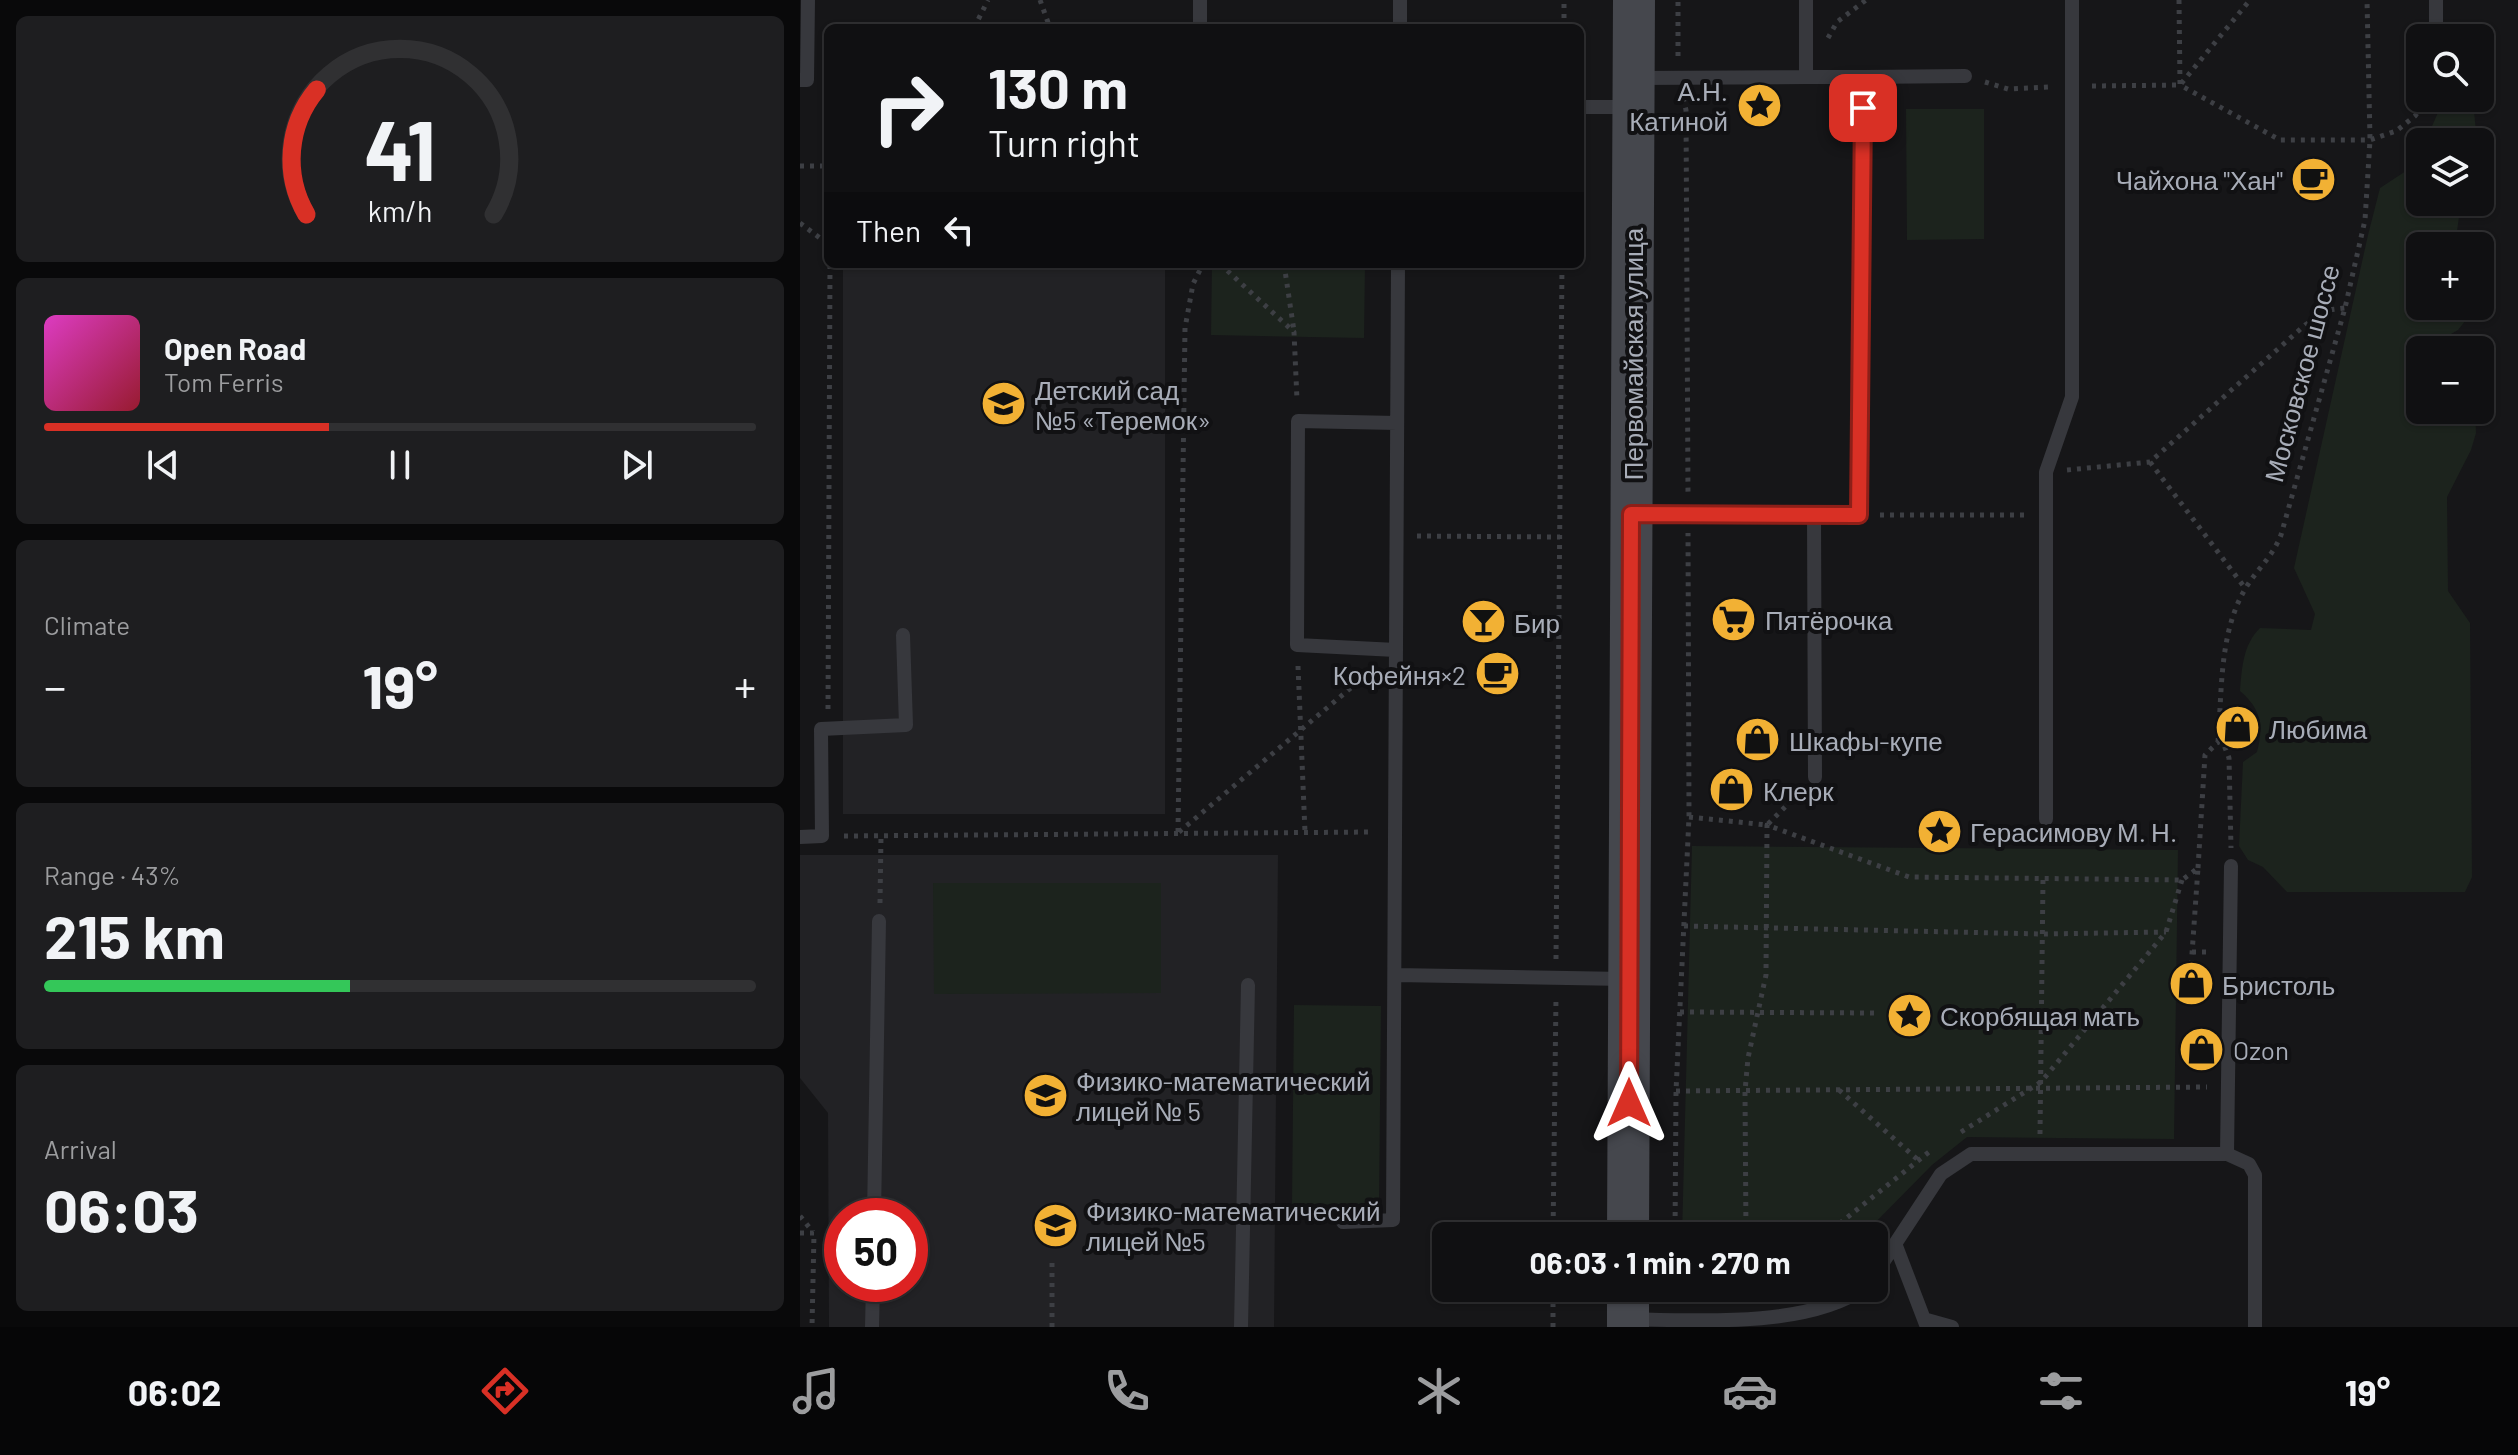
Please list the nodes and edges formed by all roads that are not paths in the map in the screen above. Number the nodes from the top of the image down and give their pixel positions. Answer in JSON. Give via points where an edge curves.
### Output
{"nodes":[{"id":1,"x":808,"y":0,"type":"edge"},
{"id":2,"x":1200,"y":0,"type":"edge"},
{"id":3,"x":1400,"y":0,"type":"edge"},
{"id":4,"x":1634,"y":0,"type":"edge"},
{"id":5,"x":1806,"y":0,"type":"edge"},
{"id":6,"x":2072,"y":0,"type":"edge"},
{"id":7,"x":2436,"y":0,"type":"edge"},
{"id":8,"x":1200,"y":24,"type":"edge"},
{"id":9,"x":1400,"y":24,"type":"edge"},
{"id":10,"x":2436,"y":24,"type":"edge"},
{"id":11,"x":1965,"y":76,"type":"road end"},
{"id":12,"x":1806,"y":77,"type":"junction"},
{"id":13,"x":1864,"y":77,"type":"junction"},
{"id":14,"x":800,"y":80,"type":"edge"},
{"id":15,"x":1633,"y":92,"type":"junction"},
{"id":16,"x":1584,"y":106,"type":"edge"},
{"id":17,"x":1398,"y":268,"type":"edge"},
{"id":18,"x":1397,"y":423,"type":"junction"},
{"id":19,"x":1631,"y":514,"type":"junction"},
{"id":20,"x":1814,"y":516,"type":"junction"},
{"id":21,"x":903,"y":635,"type":"dead end"},
{"id":22,"x":1396,"y":650,"type":"junction"},
{"id":23,"x":1815,"y":777,"type":"road end"},
{"id":24,"x":2046,"y":819,"type":"dead end"},
{"id":25,"x":800,"y":837,"type":"edge"},
{"id":26,"x":2231,"y":866,"type":"road end"},
{"id":27,"x":879,"y":921,"type":"road end"},
{"id":28,"x":1396,"y":975,"type":"junction"},
{"id":29,"x":1629,"y":980,"type":"junction"},
{"id":30,"x":1248,"y":985,"type":"dead end"},
{"id":31,"x":2227,"y":1154,"type":"junction"},
{"id":32,"x":874,"y":1198,"type":"edge"},
{"id":33,"x":1343,"y":1222,"type":"dead end"},
{"id":34,"x":1628,"y":1222,"type":"edge"},
{"id":35,"x":1896,"y":1246,"type":"junction"},
{"id":36,"x":1888,"y":1257,"type":"edge"},
{"id":37,"x":873,"y":1302,"type":"edge"},
{"id":38,"x":1844,"y":1302,"type":"edge"},
{"id":39,"x":1628,"y":1311,"type":"edge"},
{"id":40,"x":1927,"y":1324,"type":"edge"},
{"id":41,"x":872,"y":1327,"type":"edge"},
{"id":42,"x":1241,"y":1327,"type":"edge"},
{"id":43,"x":1952,"y":1327,"type":"edge"},
{"id":44,"x":2255,"y":1327,"type":"edge"}],
"edges":[{"from":1,"to":14,"type":"lane","via":[[807,80]]},
{"from":2,"to":8,"type":"lane"},
{"from":3,"to":9,"type":"lane"},
{"from":4,"to":15,"type":"main road","name":"Первомайская улица"},
{"from":5,"to":12,"type":"lane"},
{"from":6,"to":24,"type":"lane","via":[[2072,397],[2046,472]]},
{"from":7,"to":10,"type":"lane"},
{"from":11,"to":13,"type":"lane"},
{"from":12,"to":13,"type":"lane"},
{"from":12,"to":15,"type":"lane","via":[[1677,78]]},
{"from":13,"to":20,"type":"lane","via":[[1859,515]]},
{"from":15,"to":16,"type":"lane"},
{"from":15,"to":19,"type":"main road","name":"Первомайская улица"},
{"from":17,"to":18,"type":"lane"},
{"from":18,"to":22,"type":"lane"},
{"from":18,"to":22,"type":"lane","via":[[1298,421],[1297,645]]},
{"from":19,"to":20,"type":"lane"},
{"from":19,"to":29,"type":"main road","name":"Первомайская улица"},
{"from":20,"to":23,"type":"lane"},
{"from":21,"to":25,"type":"lane","via":[[906,725],[821,729],[822,836]]},
{"from":22,"to":28,"type":"lane"},
{"from":26,"to":31,"type":"lane"},
{"from":27,"to":32,"type":"lane"},
{"from":28,"to":29,"type":"lane"},
{"from":28,"to":33,"type":"lane","via":[[1393,1220]]},
{"from":29,"to":34,"type":"main road","name":"Первомайская улица"},
{"from":30,"to":42,"type":"lane"},
{"from":31,"to":35,"type":"lane","via":[[1971,1154],[1941,1174]]},
{"from":31,"to":44,"type":"lane","via":[[2249,1164],[2255,1175]]},
{"from":35,"to":36,"type":"lane"},
{"from":35,"to":40,"type":"lane"},
{"from":37,"to":41,"type":"lane"},
{"from":38,"to":39,"type":"lane","via":[[1790,1318]]},
{"from":40,"to":43,"type":"lane"}]}
